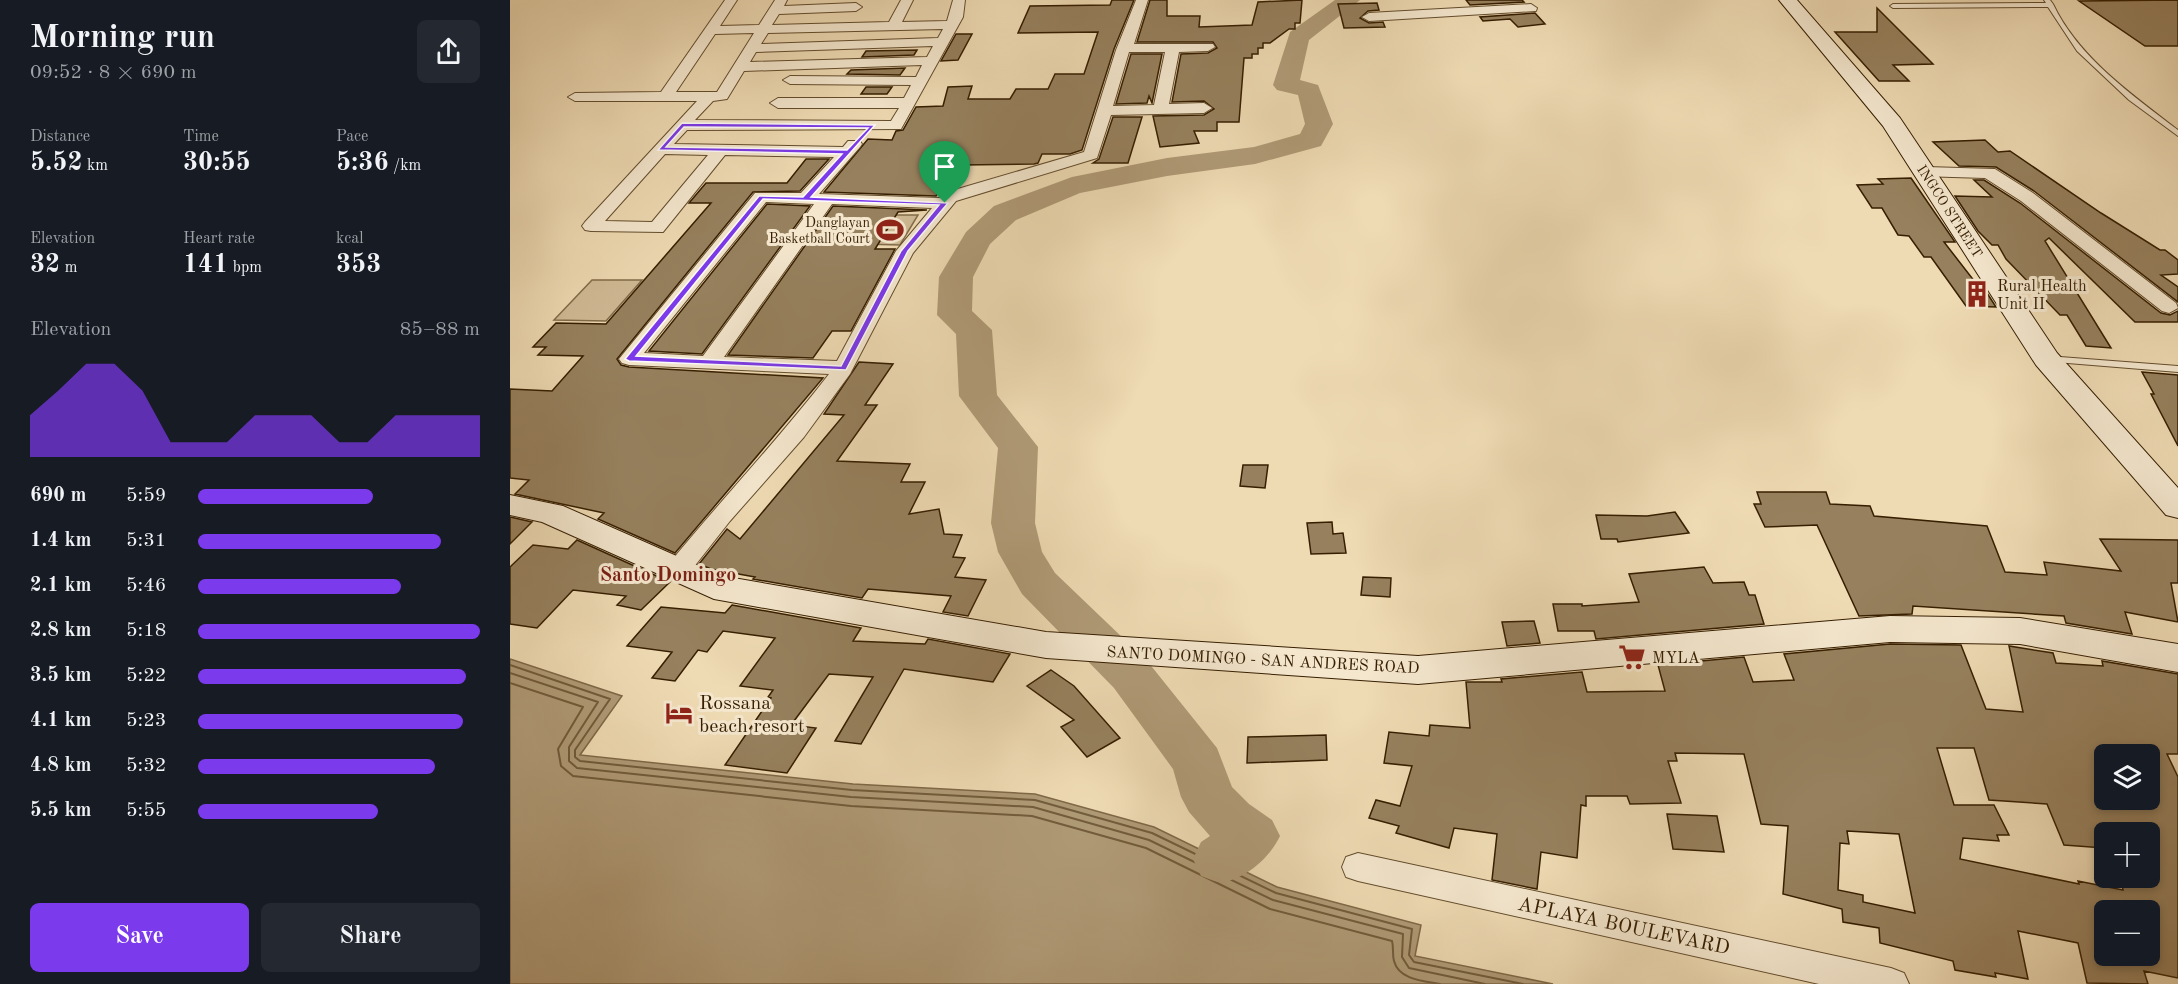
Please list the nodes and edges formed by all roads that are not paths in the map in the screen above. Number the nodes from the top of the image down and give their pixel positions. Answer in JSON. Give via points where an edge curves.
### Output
{"nodes":[{"id":1,"x":731,"y":0,"type":"edge"},
{"id":2,"x":907,"y":0,"type":"edge"},
{"id":3,"x":959,"y":0,"type":"edge"},
{"id":4,"x":1142,"y":0,"type":"edge"},
{"id":5,"x":1424,"y":0,"type":"edge"},
{"id":6,"x":1788,"y":0,"type":"edge"},
{"id":7,"x":2049,"y":3,"type":"edge"},
{"id":8,"x":857,"y":4,"type":"edge"},
{"id":9,"x":778,"y":5,"type":"edge"},
{"id":10,"x":1893,"y":6,"type":"dead end"},
{"id":11,"x":1531,"y":8,"type":"dead end"},
{"id":12,"x":1369,"y":18,"type":"dead end"},
{"id":13,"x":1447,"y":19,"type":"junction"},
{"id":14,"x":894,"y":25,"type":"junction"},
{"id":15,"x":949,"y":25,"type":"junction"},
{"id":16,"x":844,"y":26,"type":"junction"},
{"id":17,"x":762,"y":29,"type":"junction"},
{"id":18,"x":710,"y":30,"type":"junction"},
{"id":19,"x":942,"y":42,"type":"junction"},
{"id":20,"x":1208,"y":47,"type":"dead end"},
{"id":21,"x":752,"y":48,"type":"junction"},
{"id":22,"x":1125,"y":48,"type":"junction"},
{"id":23,"x":1173,"y":48,"type":"junction"},
{"id":24,"x":931,"y":61,"type":"junction"},
{"id":25,"x":796,"y":64,"type":"junction"},
{"id":26,"x":739,"y":67,"type":"junction"},
{"id":27,"x":790,"y":80,"type":"junction"},
{"id":28,"x":921,"y":81,"type":"junction"},
{"id":29,"x":666,"y":95,"type":"junction"},
{"id":30,"x":709,"y":96,"type":"junction"},
{"id":31,"x":575,"y":97,"type":"dead end"},
{"id":32,"x":778,"y":103,"type":"junction"},
{"id":33,"x":909,"y":103,"type":"junction"},
{"id":34,"x":1204,"y":108,"type":"dead end"},
{"id":35,"x":1161,"y":109,"type":"junction"},
{"id":36,"x":1104,"y":111,"type":"junction"},
{"id":37,"x":682,"y":125,"type":"junction"},
{"id":38,"x":767,"y":126,"type":"junction"},
{"id":39,"x":873,"y":126,"type":"junction"},
{"id":40,"x":2178,"y":134,"type":"edge"},
{"id":41,"x":661,"y":149,"type":"junction"},
{"id":42,"x":721,"y":149,"type":"junction"},
{"id":43,"x":847,"y":152,"type":"junction"},
{"id":44,"x":1926,"y":172,"type":"junction"},
{"id":45,"x":805,"y":199,"type":"junction"},
{"id":46,"x":826,"y":200,"type":"junction"},
{"id":47,"x":945,"y":203,"type":"junction"},
{"id":48,"x":2169,"y":307,"type":"dead end"},
{"id":49,"x":2046,"y":359,"type":"junction"},
{"id":50,"x":708,"y":363,"type":"junction"},
{"id":51,"x":843,"y":368,"type":"junction"},
{"id":52,"x":2178,"y":369,"type":"edge"},
{"id":53,"x":510,"y":505,"type":"edge"},
{"id":54,"x":2178,"y":508,"type":"edge"},
{"id":55,"x":676,"y":571,"type":"junction"},
{"id":56,"x":2178,"y":658,"type":"edge"},
{"id":57,"x":1358,"y":867,"type":"dead end"},
{"id":58,"x":1891,"y":984,"type":"edge"}],
"edges":[{"from":1,"to":18,"type":"street"},
{"from":2,"to":14,"type":"street"},
{"from":3,"to":15,"type":"street","via":[[956,17]]},
{"from":4,"to":22,"type":"street"},
{"from":5,"to":13,"type":"street"},
{"from":6,"to":44,"type":"street","name":"INGCO STREET","via":[[1892,123]]},
{"from":7,"to":10,"type":"lane"},
{"from":7,"to":40,"type":"lane","via":[[2079,50]]},
{"from":8,"to":9,"type":"street"},
{"from":8,"to":16,"type":"street"},
{"from":9,"to":17,"type":"street"},
{"from":11,"to":13,"type":"street"},
{"from":12,"to":13,"type":"street"},
{"from":14,"to":15,"type":"street"},
{"from":14,"to":16,"type":"street"},
{"from":15,"to":19,"type":"street"},
{"from":16,"to":17,"type":"street"},
{"from":17,"to":18,"type":"street"},
{"from":17,"to":21,"type":"street"},
{"from":18,"to":29,"type":"street"},
{"from":19,"to":21,"type":"street"},
{"from":19,"to":24,"type":"street"},
{"from":20,"to":23,"type":"street"},
{"from":21,"to":26,"type":"street"},
{"from":22,"to":23,"type":"street"},
{"from":22,"to":36,"type":"street"},
{"from":23,"to":35,"type":"street"},
{"from":24,"to":25,"type":"street"},
{"from":24,"to":28,"type":"street"},
{"from":25,"to":26,"type":"street"},
{"from":25,"to":27,"type":"street"},
{"from":26,"to":30,"type":"street","via":[[722,96]]},
{"from":27,"to":28,"type":"street"},
{"from":27,"to":32,"type":"street"},
{"from":28,"to":33,"type":"street"},
{"from":29,"to":30,"type":"street"},
{"from":29,"to":31,"type":"street"},
{"from":30,"to":37,"type":"street"},
{"from":32,"to":33,"type":"street"},
{"from":32,"to":38,"type":"street"},
{"from":33,"to":39,"type":"street","via":[[896,126]]},
{"from":34,"to":35,"type":"street"},
{"from":35,"to":36,"type":"street"},
{"from":36,"to":47,"type":"street","via":[[1091,154],[951,197]]},
{"from":37,"to":38,"type":"street"},
{"from":37,"to":41,"type":"street"},
{"from":38,"to":39,"type":"street"},
{"from":39,"to":43,"type":"street"},
{"from":41,"to":42,"type":"street"},
{"from":41,"to":42,"type":"street","via":[[591,226],[657,228]]},
{"from":42,"to":43,"type":"street"},
{"from":43,"to":45,"type":"street"},
{"from":44,"to":48,"type":"street","via":[[1989,172]]},
{"from":44,"to":49,"type":"street","name":"INGCO STREET"},
{"from":45,"to":46,"type":"street"},
{"from":45,"to":50,"type":"street","via":[[761,197],[629,359]]},
{"from":46,"to":47,"type":"street"},
{"from":46,"to":50,"type":"street"},
{"from":47,"to":51,"type":"street","via":[[905,251]]},
{"from":49,"to":52,"type":"lane"},
{"from":49,"to":54,"type":"street","name":"INGCO STREET"},
{"from":50,"to":51,"type":"street"},
{"from":51,"to":55,"type":"street","via":[[796,432]]},
{"from":53,"to":55,"type":"street","name":"SANTO DOMINGO - SAN ANDRES ROAD","via":[[551,513]]},
{"from":55,"to":56,"type":"street","name":"SANTO DOMINGO - SAN ANDRES ROAD","via":[[714,587],[1046,645],[1418,670],[1890,629],[2031,632]]},
{"from":57,"to":58,"type":"street","name":"APLAYA BOULEVARD"}]}
